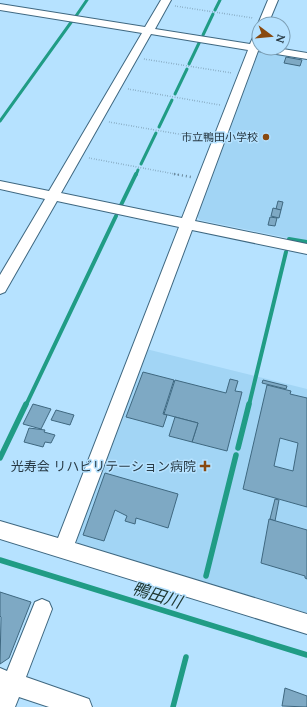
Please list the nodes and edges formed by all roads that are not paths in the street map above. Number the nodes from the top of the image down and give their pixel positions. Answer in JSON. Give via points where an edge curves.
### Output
{"nodes":[{"id":1,"x":273,"y":0,"type":"edge"},
{"id":2,"x":165,"y":2,"type":"edge"},
{"id":3,"x":5,"y":8,"type":"edge"},
{"id":4,"x":266,"y":16,"type":"edge"},
{"id":5,"x":148,"y":30,"type":"junction"},
{"id":6,"x":251,"y":47,"type":"edge"},
{"id":7,"x":291,"y":53,"type":"edge"},
{"id":8,"x":251,"y":55,"type":"edge"},
{"id":9,"x":307,"y":56,"type":"edge"},
{"id":10,"x":0,"y":185,"type":"edge"},
{"id":11,"x":53,"y":196,"type":"junction"},
{"id":12,"x":188,"y":224,"type":"junction"},
{"id":13,"x":307,"y":249,"type":"edge"},
{"id":14,"x":0,"y":288,"type":"edge"},
{"id":15,"x":0,"y":530,"type":"edge"},
{"id":16,"x":64,"y":549,"type":"junction"},
{"id":17,"x":42,"y":609,"type":"dead end"},
{"id":18,"x":307,"y":624,"type":"edge"},
{"id":19,"x":7,"y":681,"type":"edge"},
{"id":20,"x":4,"y":707,"type":"edge"},
{"id":21,"x":81,"y":707,"type":"edge"}],
"edges":[{"from":1,"to":4,"type":"street"},
{"from":2,"to":5,"type":"street"},
{"from":3,"to":5,"type":"street"},
{"from":5,"to":6,"type":"street"},
{"from":5,"to":11,"type":"street"},
{"from":7,"to":9,"type":"street"},
{"from":8,"to":12,"type":"street"},
{"from":10,"to":11,"type":"street"},
{"from":11,"to":12,"type":"street"},
{"from":11,"to":14,"type":"street"},
{"from":12,"to":13,"type":"street"},
{"from":12,"to":16,"type":"street"},
{"from":15,"to":16,"type":"street"},
{"from":16,"to":18,"type":"street"},
{"from":17,"to":19,"type":"street"},
{"from":19,"to":20,"type":"street"},
{"from":19,"to":21,"type":"street"}]}
